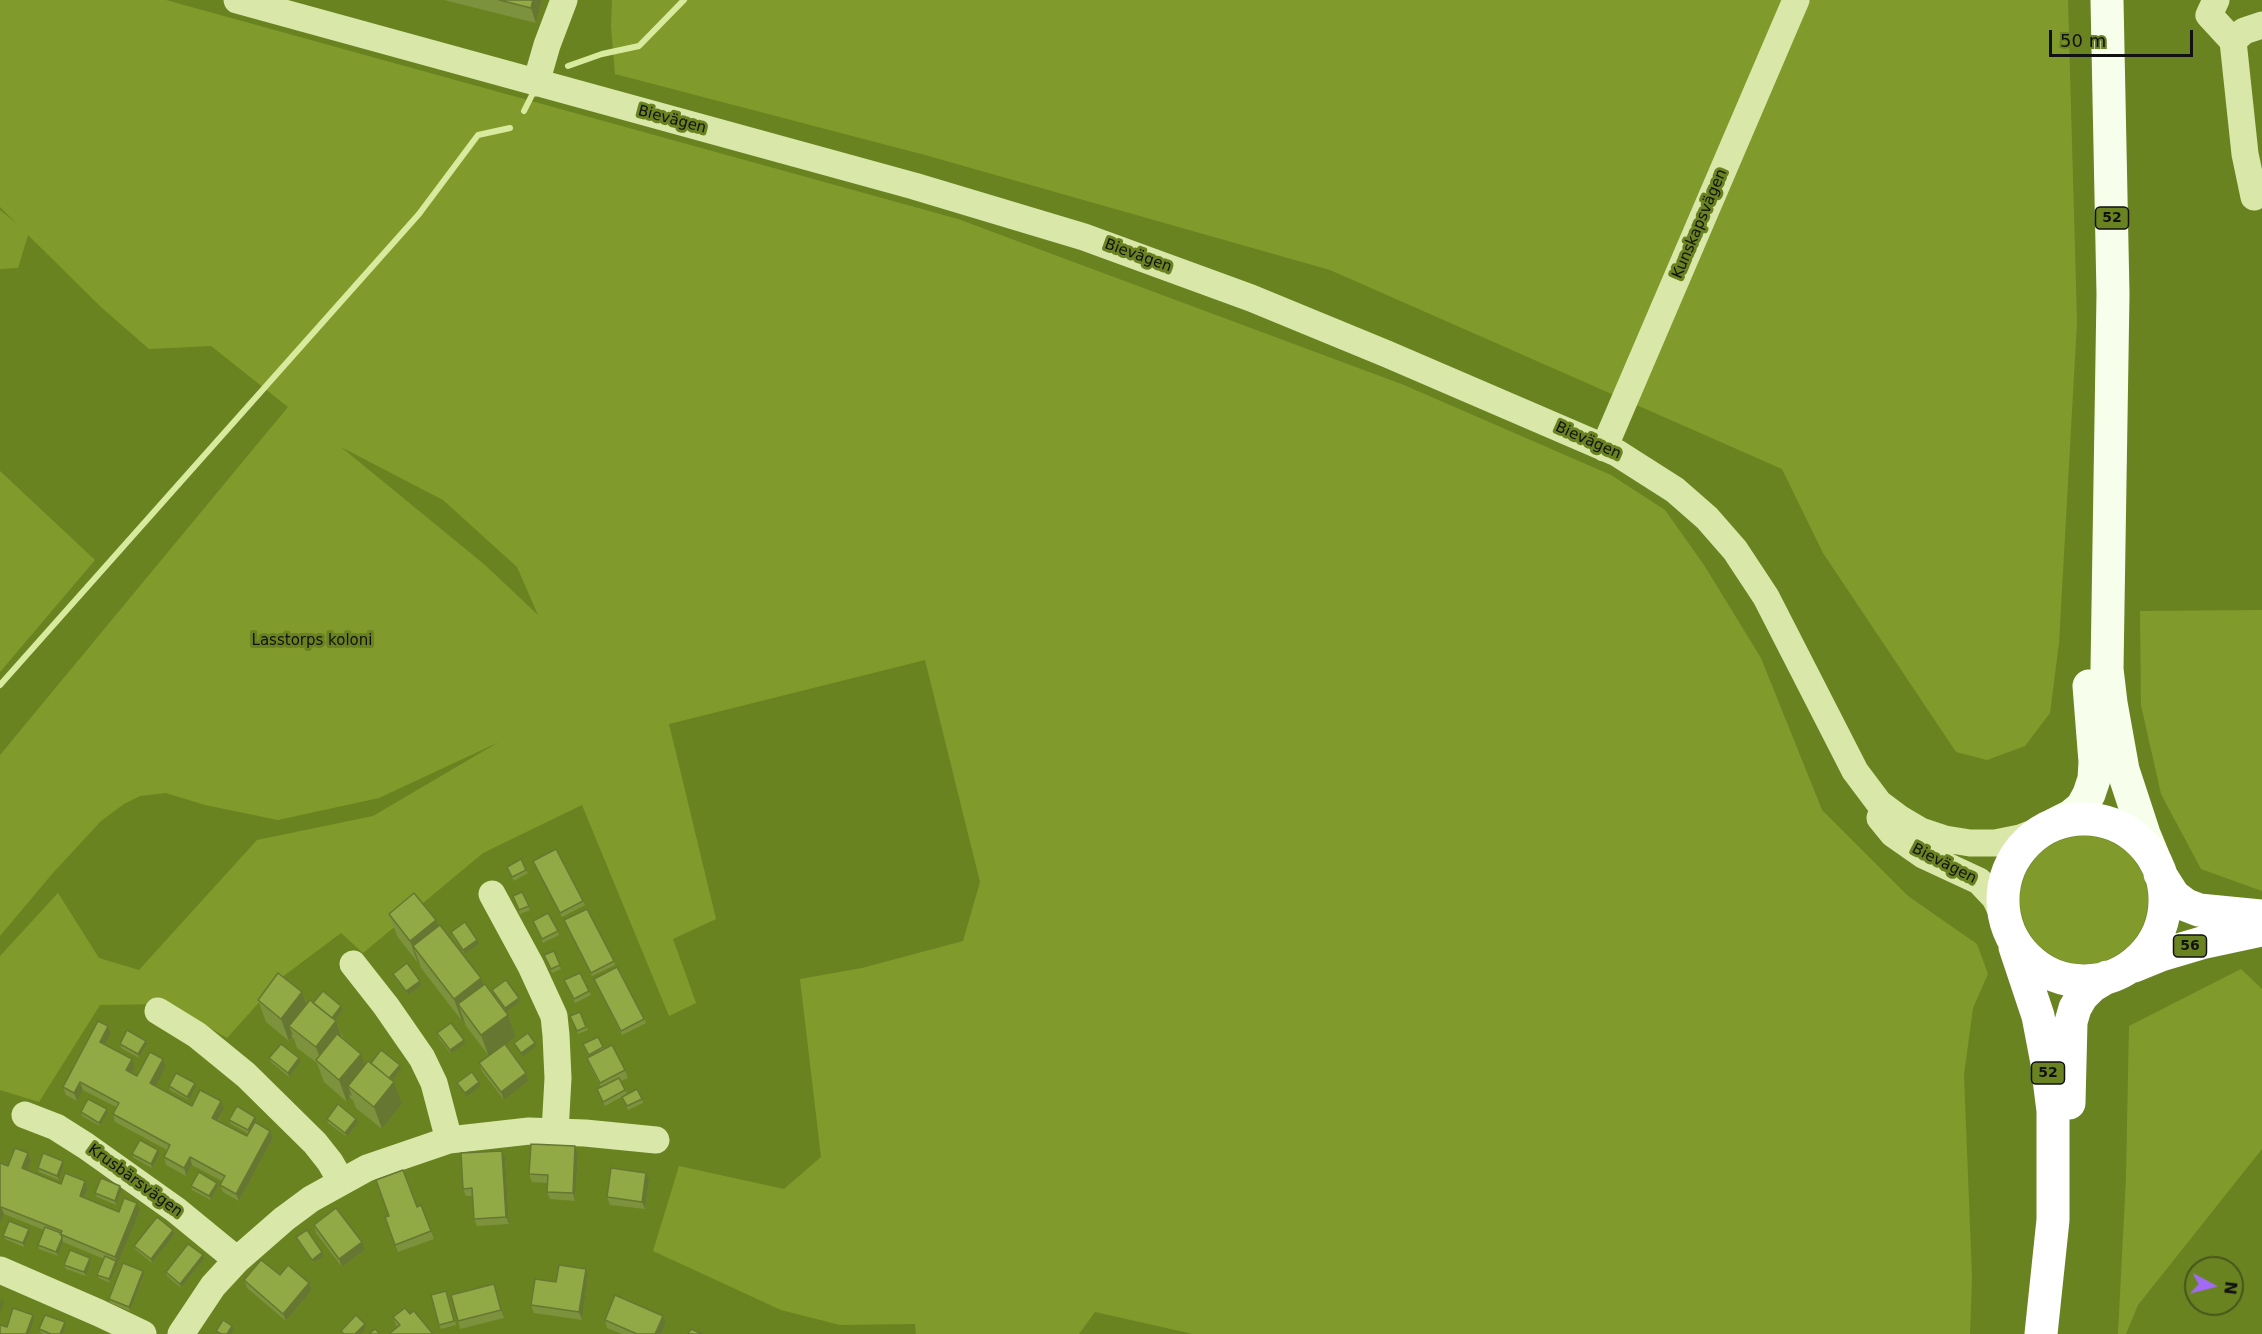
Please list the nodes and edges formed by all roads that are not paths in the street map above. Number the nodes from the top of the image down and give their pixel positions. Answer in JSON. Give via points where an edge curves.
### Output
{"nodes":[{"id":1,"x":237,"y":0,"type":"edge"},
{"id":2,"x":564,"y":0,"type":"edge"},
{"id":3,"x":1796,"y":0,"type":"edge"},
{"id":4,"x":2091,"y":0,"type":"edge"},
{"id":5,"x":2108,"y":0,"type":"edge"},
{"id":6,"x":2216,"y":0,"type":"edge"},
{"id":7,"x":2262,"y":25,"type":"edge"},
{"id":8,"x":2233,"y":40,"type":"junction"},
{"id":9,"x":536,"y":83,"type":"junction"},
{"id":10,"x":2254,"y":196,"type":"dead end"},
{"id":11,"x":1604,"y":448,"type":"junction"},
{"id":12,"x":1862,"y":783,"type":"junction"},
{"id":13,"x":2050,"y":826,"type":"junction"},
{"id":14,"x":2158,"y":868,"type":"junction"},
{"id":15,"x":492,"y":894,"type":"dead end"},
{"id":16,"x":2262,"y":916,"type":"edge"},
{"id":17,"x":2007,"y":925,"type":"junction"},
{"id":18,"x":2262,"y":930,"type":"edge"},
{"id":19,"x":353,"y":964,"type":"dead end"},
{"id":20,"x":2114,"y":974,"type":"junction"},
{"id":21,"x":158,"y":1011,"type":"dead end"},
{"id":22,"x":25,"y":1115,"type":"dead end"},
{"id":23,"x":555,"y":1132,"type":"junction"},
{"id":24,"x":449,"y":1140,"type":"junction"},
{"id":25,"x":656,"y":1140,"type":"dead end"},
{"id":26,"x":340,"y":1181,"type":"junction"},
{"id":27,"x":2053,"y":1220,"type":"junction"},
{"id":28,"x":237,"y":1260,"type":"junction"},
{"id":29,"x":0,"y":1270,"type":"edge"},
{"id":30,"x":143,"y":1334,"type":"edge"},
{"id":31,"x":181,"y":1334,"type":"edge"},
{"id":32,"x":2041,"y":1334,"type":"edge"}],
"edges":[{"from":1,"to":9,"type":"street","name":"Bievägen"},
{"from":2,"to":9,"type":"street"},
{"from":3,"to":11,"type":"street","name":"Kunskapsvägen"},
{"from":4,"to":13,"type":"main road","number":"52","via":[[2096,292],[2089,651],[2095,762],[2090,794],[2082,807]]},
{"from":5,"to":14,"type":"main road","number":"52","via":[[2113,305],[2107,669],[2123,770]]},
{"from":6,"to":8,"type":"street","via":[[2210,15]]},
{"from":7,"to":8,"type":"street"},
{"from":8,"to":10,"type":"street","via":[[2245,154]]},
{"from":9,"to":11,"type":"street","name":"Bievägen","via":[[914,186],[1084,237],[1251,298]]},
{"from":11,"to":12,"type":"street","name":"Bievägen","via":[[1636,463],[1675,490],[1735,550],[1766,597]]},
{"from":12,"to":13,"type":"street","name":"Bievägen","via":[[1899,819],[1945,839],[1995,843]]},
{"from":12,"to":17,"type":"street","name":"Bievägen","via":[[1871,805],[1893,834],[1923,855],[1979,881],[1995,898]]},
{"from":13,"to":14,"type":"highway","via":[[2085,819],[2113,824],[2137,839]]},
{"from":13,"to":17,"type":"highway","number":"52","via":[[2024,844],[2009,868],[2003,892]]},
{"from":14,"to":16,"type":"highway","via":[[2174,896],[2186,905],[2199,910]]},
{"from":14,"to":20,"type":"highway","number":"52","via":[[2164,903],[2158,931],[2143,954]]},
{"from":15,"to":23,"type":"street","via":[[554,1016],[558,1078]]},
{"from":17,"to":20,"type":"highway","via":[[2024,955],[2051,973],[2078,980]]},
{"from":17,"to":27,"type":"highway","number":"52","via":[[2038,1016],[2047,1063],[2053,1111]]},
{"from":18,"to":20,"type":"highway","number":"56","via":[[2161,955]]},
{"from":19,"to":24,"type":"street","via":[[422,1058],[434,1083]]},
{"from":20,"to":27,"type":"highway","number":"52","via":[[2082,996],[2071,1022],[2064,1190]]},
{"from":21,"to":26,"type":"street","via":[[214,1048],[246,1075],[315,1143]]},
{"from":22,"to":28,"type":"street","name":"Krusbärsvägen","via":[[56,1127],[86,1146],[158,1196]]},
{"from":23,"to":24,"type":"street"},
{"from":23,"to":25,"type":"street"},
{"from":24,"to":26,"type":"street"},
{"from":26,"to":28,"type":"street","via":[[284,1219]]},
{"from":27,"to":32,"type":"highway","number":"52"},
{"from":28,"to":31,"type":"street","via":[[213,1286]]},
{"from":29,"to":30,"type":"street"}]}
